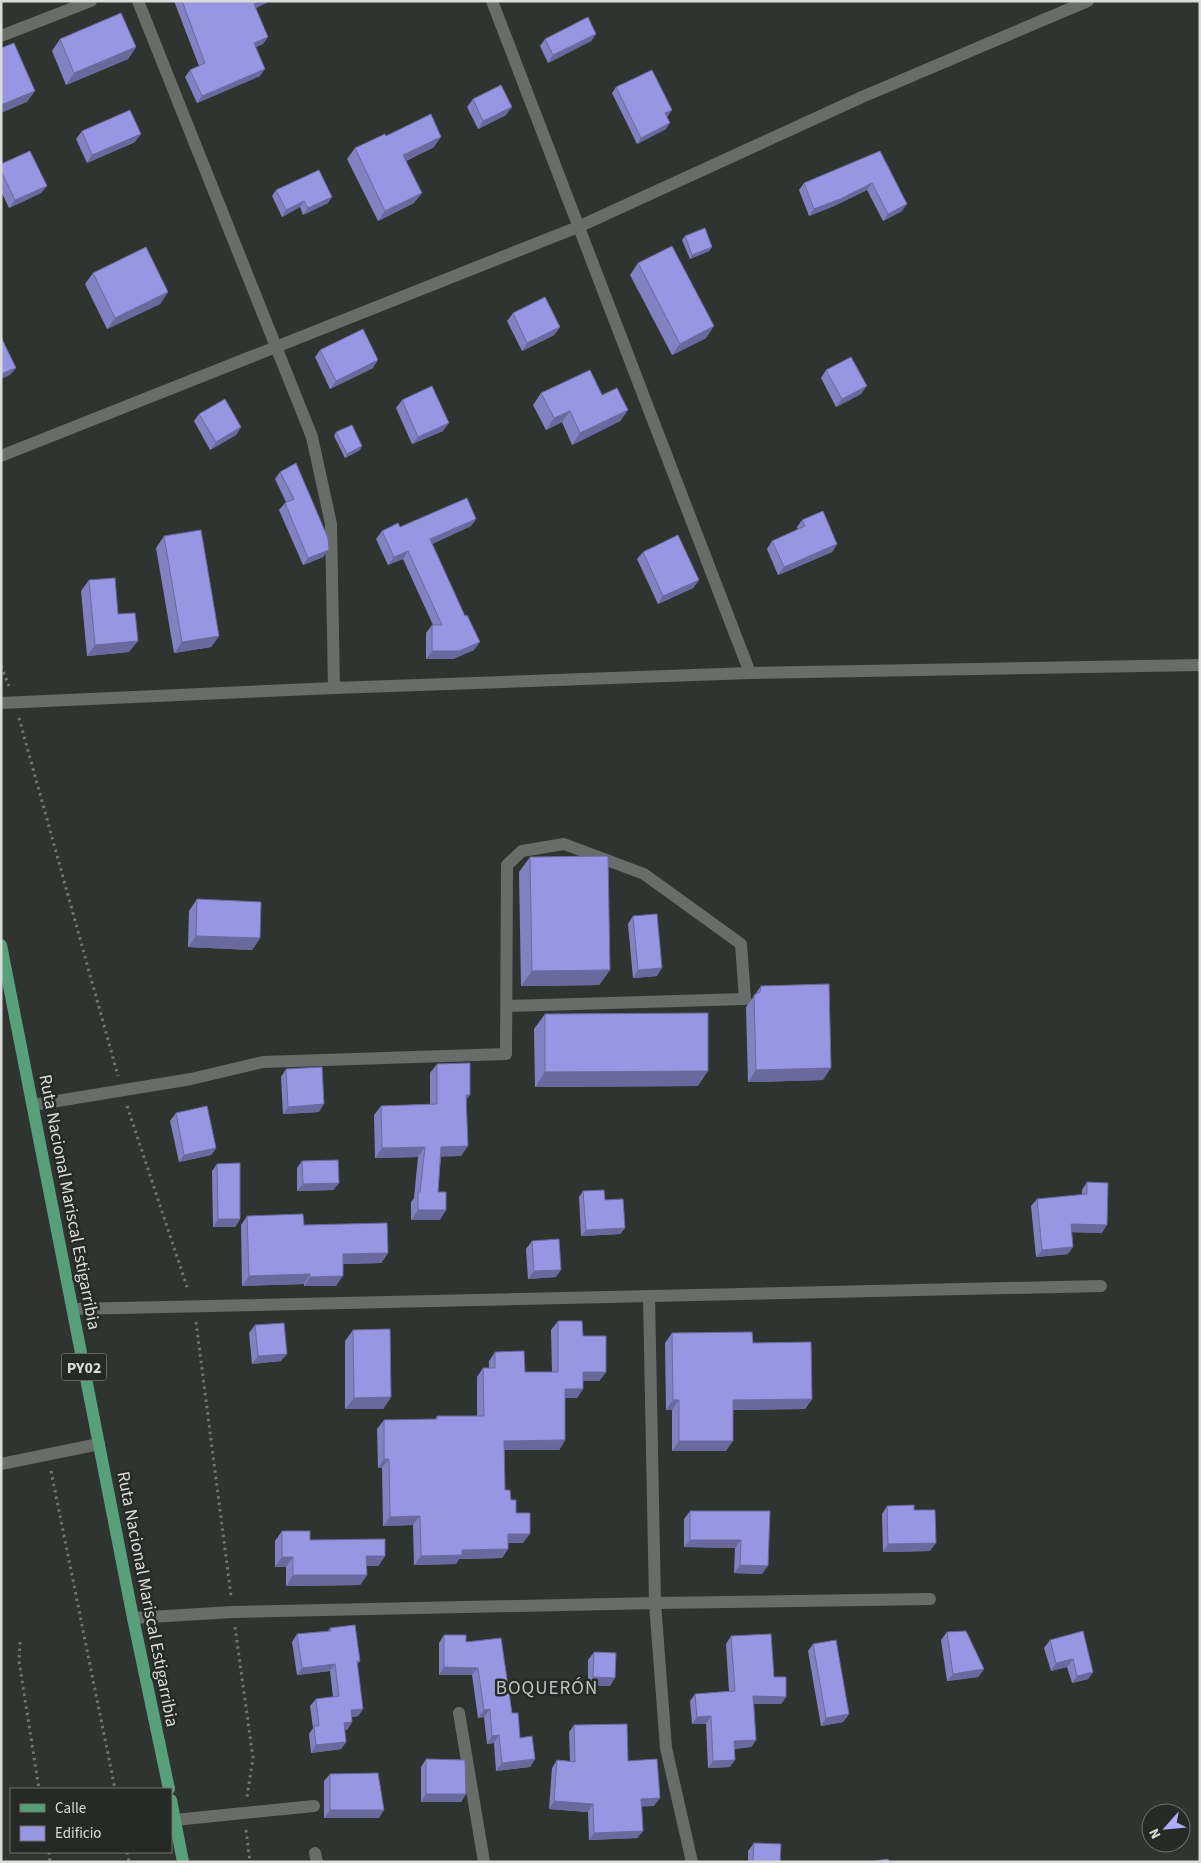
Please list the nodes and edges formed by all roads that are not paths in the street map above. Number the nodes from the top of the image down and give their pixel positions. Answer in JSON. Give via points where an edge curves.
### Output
{"nodes":[{"id":1,"x":91,"y":1,"type":"edge"},
{"id":2,"x":138,"y":1,"type":"edge"},
{"id":3,"x":492,"y":1,"type":"edge"},
{"id":4,"x":1088,"y":1,"type":"edge"},
{"id":5,"x":1,"y":36,"type":"edge"},
{"id":6,"x":578,"y":226,"type":"junction"},
{"id":7,"x":277,"y":348,"type":"junction"},
{"id":8,"x":1,"y":456,"type":"edge"},
{"id":9,"x":1200,"y":665,"type":"edge"},
{"id":10,"x":750,"y":673,"type":"junction"},
{"id":11,"x":334,"y":688,"type":"junction"},
{"id":12,"x":1,"y":703,"type":"edge"},
{"id":13,"x":1,"y":945,"type":"edge"},
{"id":14,"x":507,"y":1006,"type":"junction"},
{"id":15,"x":33,"y":1106,"type":"junction"},
{"id":16,"x":1101,"y":1286,"type":"dead end"},
{"id":17,"x":649,"y":1296,"type":"junction"},
{"id":18,"x":72,"y":1309,"type":"junction"},
{"id":19,"x":98,"y":1444,"type":"junction"},
{"id":20,"x":1,"y":1464,"type":"edge"},
{"id":21,"x":930,"y":1599,"type":"dead end"},
{"id":22,"x":655,"y":1603,"type":"junction"},
{"id":23,"x":133,"y":1618,"type":"junction"},
{"id":24,"x":459,"y":1713,"type":"dead end"},
{"id":25,"x":169,"y":1788,"type":"edge"},
{"id":26,"x":172,"y":1804,"type":"edge"},
{"id":27,"x":314,"y":1806,"type":"dead end"},
{"id":28,"x":176,"y":1820,"type":"junction"},
{"id":29,"x":183,"y":1862,"type":"edge"},
{"id":30,"x":484,"y":1862,"type":"edge"},
{"id":31,"x":692,"y":1862,"type":"edge"}],
"edges":[{"from":1,"to":5,"type":"street"},
{"from":2,"to":7,"type":"street"},
{"from":3,"to":6,"type":"street"},
{"from":4,"to":6,"type":"street","via":[[862,97]]},
{"from":6,"to":7,"type":"street"},
{"from":6,"to":10,"type":"street"},
{"from":7,"to":8,"type":"street"},
{"from":7,"to":11,"type":"street","via":[[312,437],[331,524]]},
{"from":9,"to":10,"type":"street"},
{"from":10,"to":11,"type":"street"},
{"from":11,"to":12,"type":"street"},
{"from":13,"to":15,"type":"main road","name":"Ruta Nacional Mariscal Estigarribia","number":"PY02"},
{"from":14,"to":14,"type":"street","via":[[745,999],[741,944],[644,874],[564,844],[522,851],[507,865]]},
{"from":14,"to":15,"type":"street","via":[[506,1054],[263,1062],[191,1079]]},
{"from":15,"to":18,"type":"main road","name":"Ruta Nacional Mariscal Estigarribia","number":"PY02"},
{"from":16,"to":17,"type":"street"},
{"from":17,"to":18,"type":"street"},
{"from":17,"to":22,"type":"street"},
{"from":18,"to":19,"type":"main road","name":"Ruta Nacional Mariscal Estigarribia","number":"PY02"},
{"from":19,"to":20,"type":"street"},
{"from":19,"to":23,"type":"main road","name":"Ruta Nacional Mariscal Estigarribia","number":"PY02"},
{"from":21,"to":22,"type":"street"},
{"from":22,"to":23,"type":"street","via":[[232,1612]]},
{"from":22,"to":31,"type":"street","via":[[666,1748]]},
{"from":23,"to":25,"type":"main road","name":"Ruta Nacional Mariscal Estigarribia","number":"PY02"},
{"from":24,"to":30,"type":"street"},
{"from":26,"to":28,"type":"main road"},
{"from":27,"to":28,"type":"street"},
{"from":28,"to":29,"type":"main road"}]}
